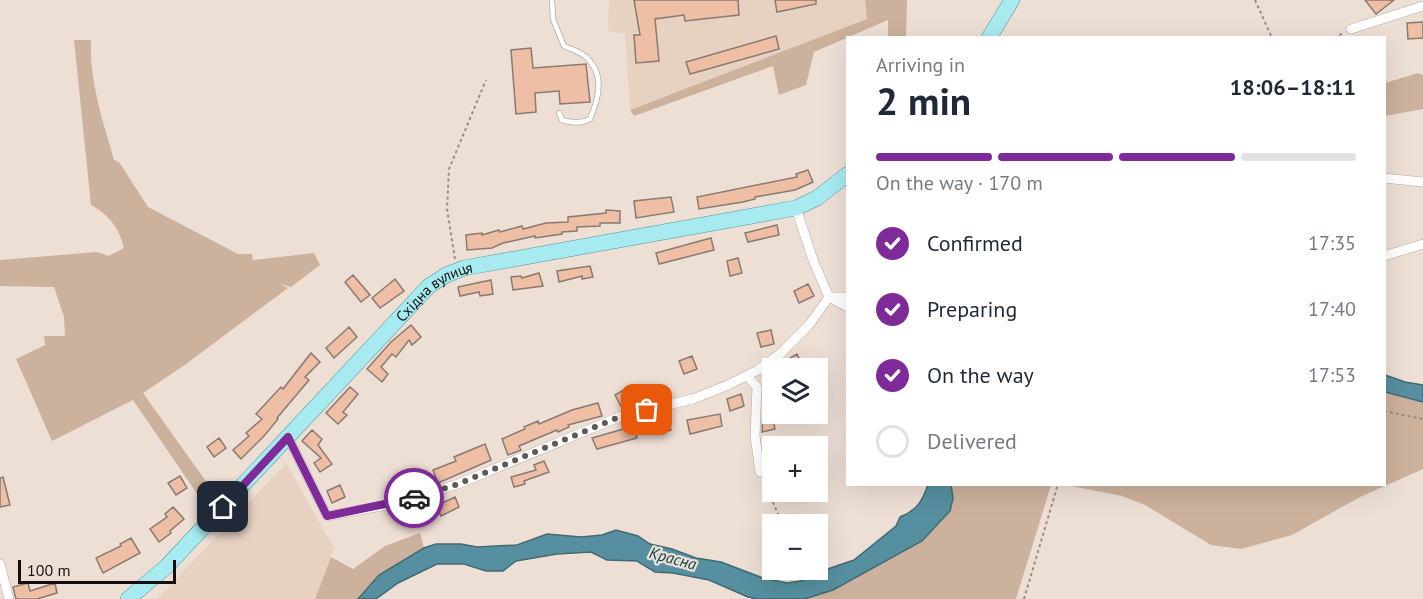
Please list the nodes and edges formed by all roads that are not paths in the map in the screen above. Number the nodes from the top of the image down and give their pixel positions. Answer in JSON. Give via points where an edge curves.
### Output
{"nodes":[{"id":1,"x":552,"y":0,"type":"edge"},
{"id":2,"x":1012,"y":0,"type":"edge"},
{"id":3,"x":1423,"y":6,"type":"edge"},
{"id":4,"x":1351,"y":29,"type":"dead end"},
{"id":5,"x":990,"y":36,"type":"edge"},
{"id":6,"x":560,"y":113,"type":"dead end"},
{"id":7,"x":846,"y":176,"type":"edge"},
{"id":8,"x":1386,"y":178,"type":"edge"},
{"id":9,"x":1423,"y":183,"type":"edge"},
{"id":10,"x":796,"y":208,"type":"junction"},
{"id":11,"x":1423,"y":244,"type":"edge"},
{"id":12,"x":1386,"y":255,"type":"edge"},
{"id":13,"x":829,"y":297,"type":"junction"},
{"id":14,"x":846,"y":297,"type":"edge"},
{"id":15,"x":846,"y":306,"type":"edge"},
{"id":16,"x":747,"y":376,"type":"junction"},
{"id":17,"x":288,"y":437,"type":"junction"},
{"id":18,"x":760,"y":472,"type":"road end"},
{"id":19,"x":0,"y":564,"type":"edge"},
{"id":20,"x":9,"y":599,"type":"edge"},
{"id":21,"x":128,"y":599,"type":"edge"}],
"edges":[{"from":1,"to":6,"type":"lane","via":[[564,46],[585,56],[598,77],[600,91],[590,119],[583,123],[562,120]]},
{"from":2,"to":5,"type":"main road"},
{"from":3,"to":4,"type":"street"},
{"from":7,"to":10,"type":"main road","name":"Східна вулиця","via":[[817,198]]},
{"from":8,"to":9,"type":"street"},
{"from":10,"to":13,"type":"street"},
{"from":10,"to":17,"type":"main road","name":"Східна вулиця","via":[[446,274],[429,286]]},
{"from":11,"to":12,"type":"street"},
{"from":13,"to":14,"type":"street"},
{"from":13,"to":15,"type":"street"},
{"from":13,"to":16,"type":"street","via":[[809,325],[780,354]]},
{"from":16,"to":17,"type":"street","via":[[693,399],[624,415],[458,484],[341,515],[327,516]]},
{"from":16,"to":18,"type":"street","via":[[758,387],[755,436]]},
{"from":17,"to":21,"type":"main road","name":"Східна вулиця","via":[[166,567]]},
{"from":19,"to":20,"type":"street"}]}
